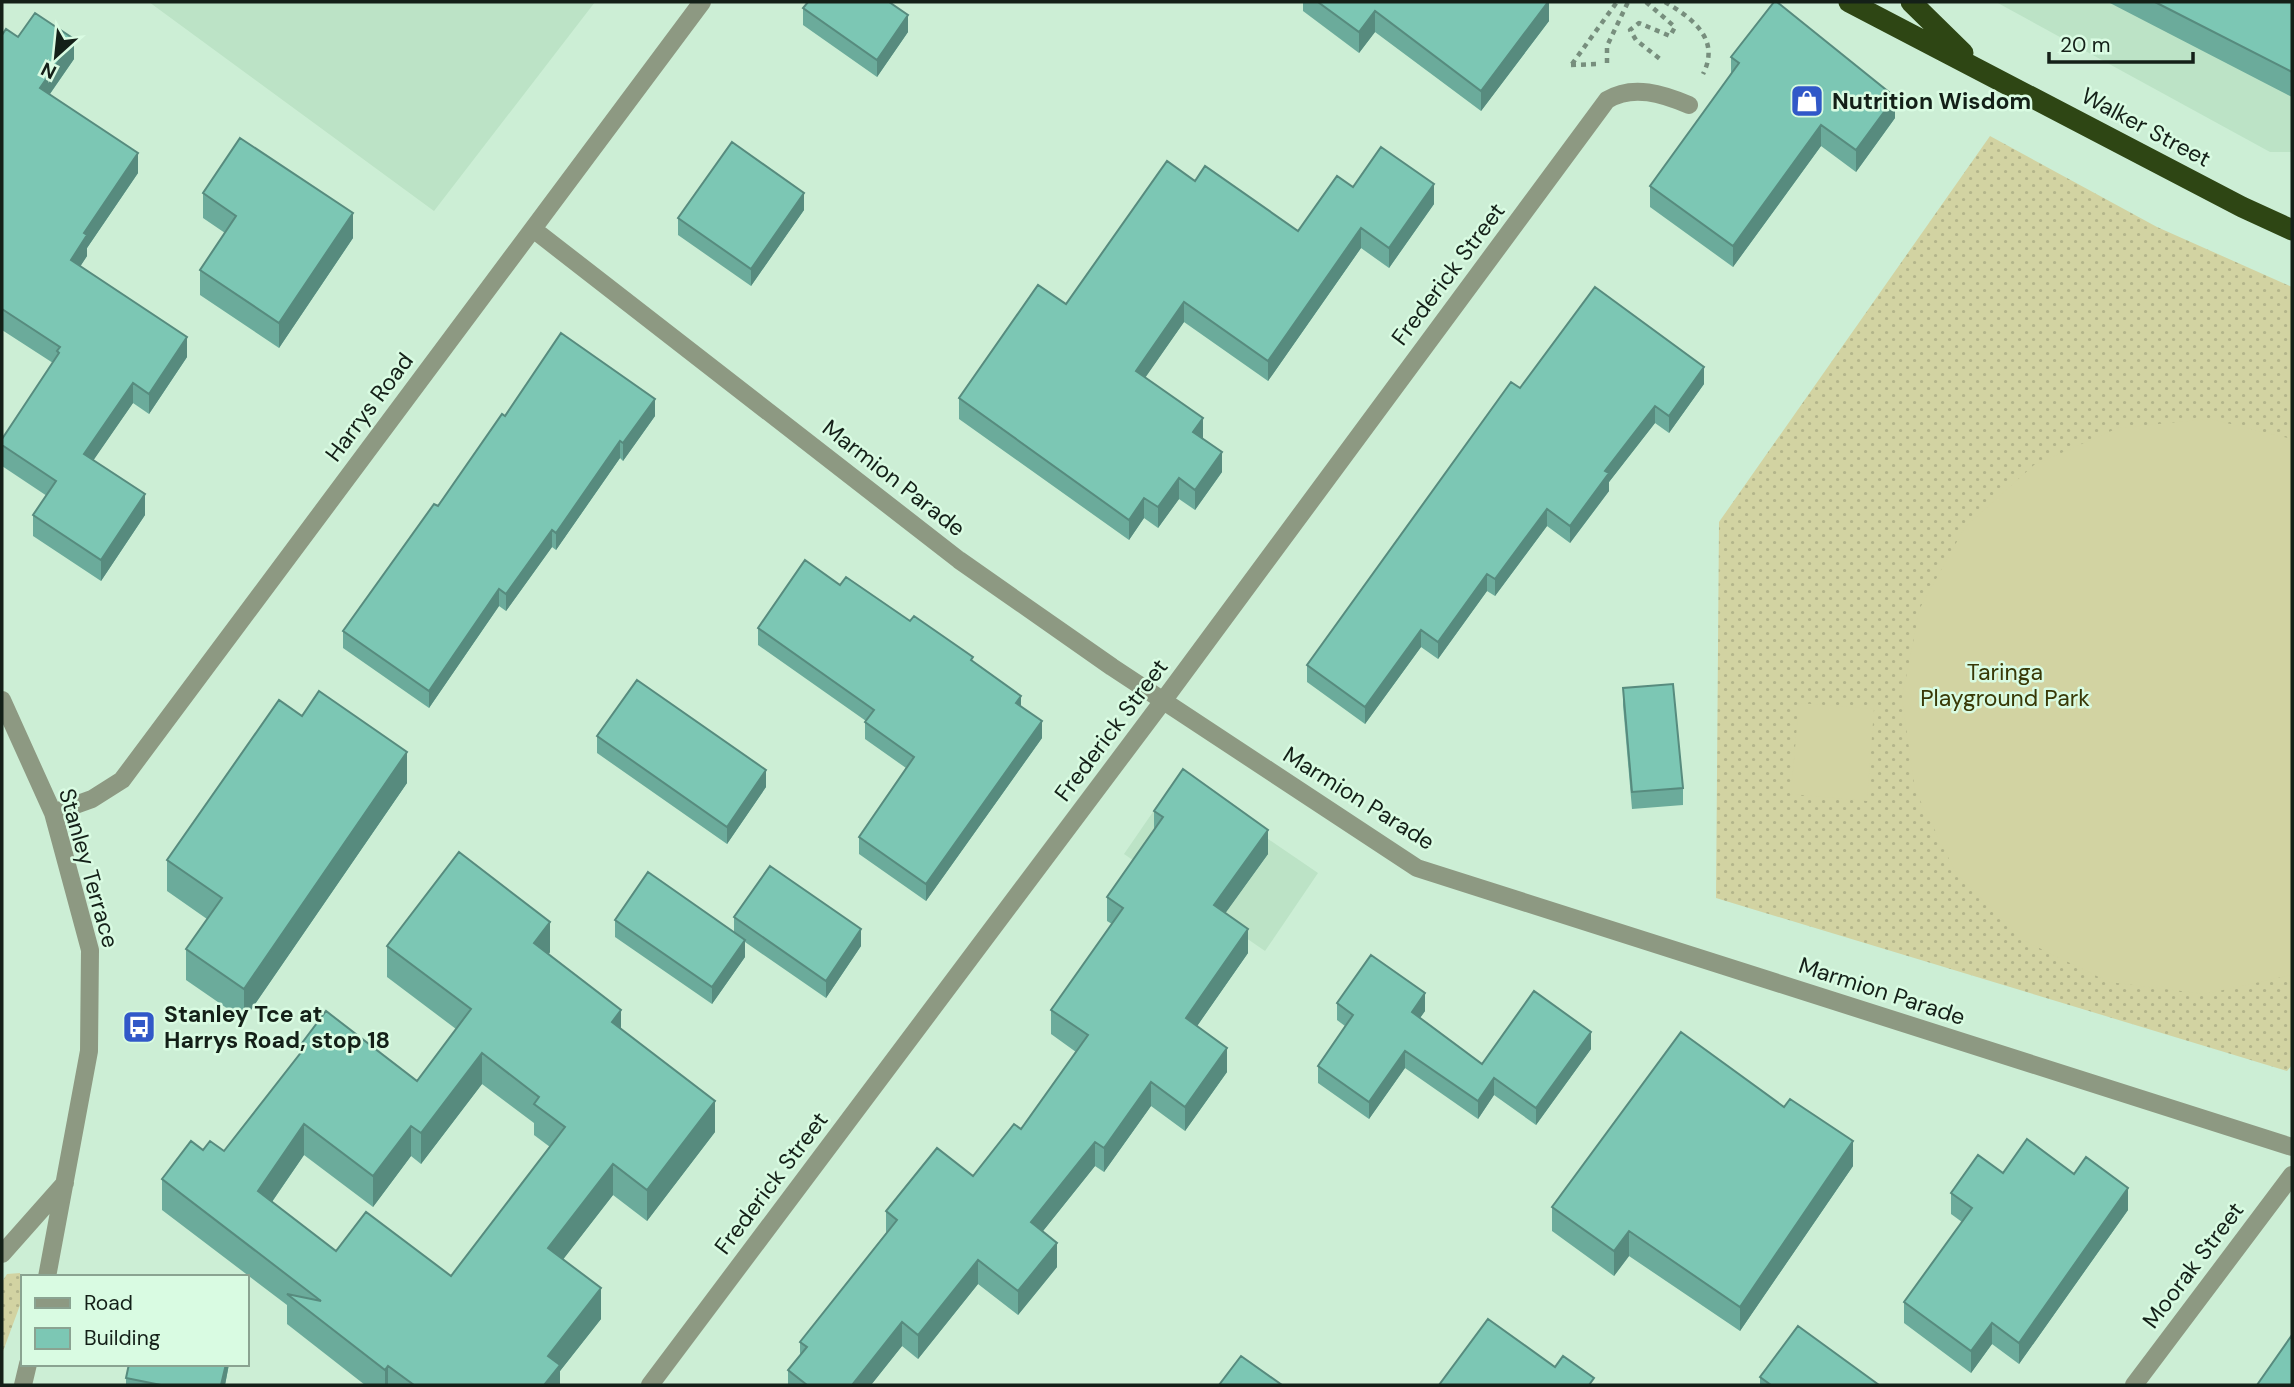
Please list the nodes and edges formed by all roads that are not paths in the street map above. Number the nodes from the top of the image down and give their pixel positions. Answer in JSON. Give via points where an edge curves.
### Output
{"nodes":[{"id":1,"x":702,"y":2,"type":"edge"},
{"id":2,"x":1849,"y":2,"type":"edge"},
{"id":3,"x":1911,"y":2,"type":"edge"},
{"id":4,"x":1977,"y":67,"type":"junction"},
{"id":5,"x":1689,"y":105,"type":"dead end"},
{"id":6,"x":533,"y":229,"type":"junction"},
{"id":7,"x":2292,"y":230,"type":"edge"},
{"id":8,"x":2,"y":700,"type":"edge"},
{"id":9,"x":1163,"y":701,"type":"junction"},
{"id":10,"x":53,"y":813,"type":"junction"},
{"id":11,"x":2292,"y":1147,"type":"edge"},
{"id":12,"x":2292,"y":1175,"type":"edge"},
{"id":13,"x":67,"y":1181,"type":"junction"},
{"id":14,"x":2,"y":1254,"type":"edge"},
{"id":15,"x":47,"y":1275,"type":"edge"},
{"id":16,"x":28,"y":1366,"type":"edge"},
{"id":17,"x":23,"y":1385,"type":"edge"},
{"id":18,"x":650,"y":1385,"type":"edge"},
{"id":19,"x":2134,"y":1385,"type":"edge"}],
"edges":[{"from":1,"to":6,"type":"street","name":"Harrys Road"},
{"from":2,"to":4,"type":"highway","name":"Walker Street"},
{"from":3,"to":4,"type":"highway"},
{"from":4,"to":7,"type":"highway","name":"Walker Street"},
{"from":5,"to":9,"type":"street","name":"Frederick Street","via":[[1651,92],[1607,100]]},
{"from":6,"to":9,"type":"street","name":"Marmion Parade","via":[[960,559]]},
{"from":6,"to":10,"type":"street","name":"Harrys Road","via":[[122,780],[92,799]]},
{"from":8,"to":10,"type":"street","name":"Stanley Terrace"},
{"from":9,"to":11,"type":"street","name":"Marmion Parade","via":[[1417,868]]},
{"from":9,"to":18,"type":"street","name":"Frederick Street"},
{"from":10,"to":13,"type":"street","name":"Stanley Terrace","via":[[90,950],[89,1051]]},
{"from":12,"to":19,"type":"street","name":"Moorak Street"},
{"from":13,"to":14,"type":"street"},
{"from":13,"to":15,"type":"street","name":"Stanley Terrace"},
{"from":16,"to":17,"type":"street"}]}
